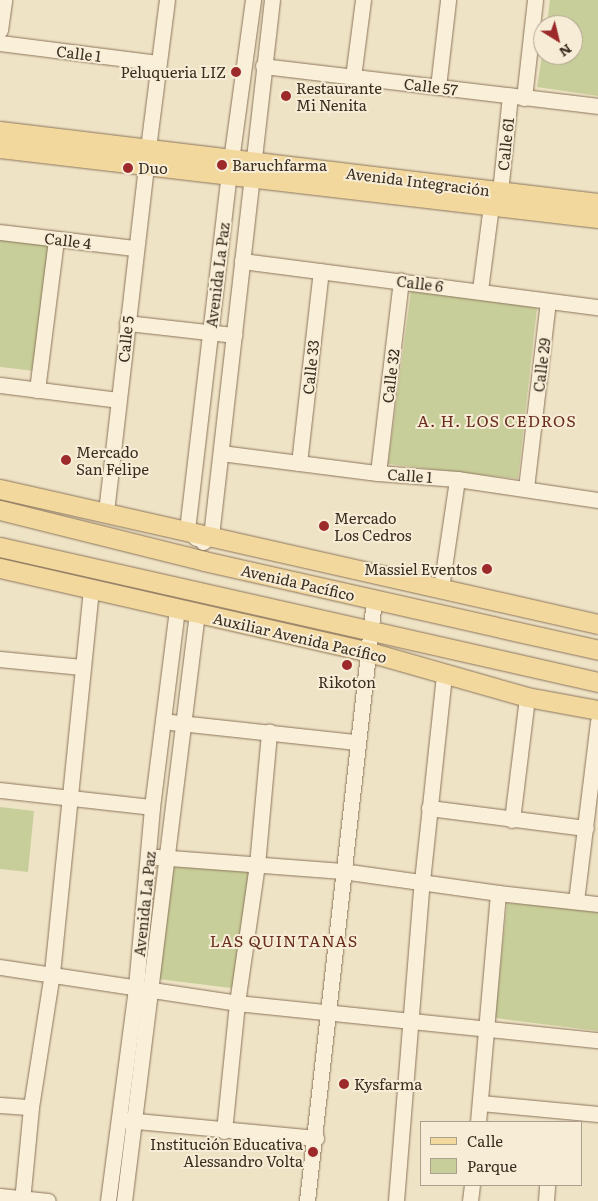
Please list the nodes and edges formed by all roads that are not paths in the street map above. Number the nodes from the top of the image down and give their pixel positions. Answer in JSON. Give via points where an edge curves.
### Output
{"nodes":[{"id":1,"x":4,"y":0,"type":"edge"},
{"id":2,"x":166,"y":0,"type":"edge"},
{"id":3,"x":253,"y":0,"type":"edge"},
{"id":4,"x":272,"y":0,"type":"edge"},
{"id":5,"x":363,"y":0,"type":"edge"},
{"id":6,"x":448,"y":0,"type":"edge"},
{"id":7,"x":535,"y":0,"type":"edge"},
{"id":8,"x":0,"y":30,"type":"edge"},
{"id":9,"x":0,"y":43,"type":"edge"},
{"id":10,"x":158,"y":63,"type":"junction"},
{"id":11,"x":264,"y":66,"type":"junction"},
{"id":12,"x":354,"y":77,"type":"junction"},
{"id":13,"x":438,"y":87,"type":"junction"},
{"id":14,"x":517,"y":97,"type":"junction"},
{"id":15,"x":598,"y":106,"type":"edge"},
{"id":16,"x":0,"y":131,"type":"edge"},
{"id":17,"x":0,"y":148,"type":"edge"},
{"id":18,"x":147,"y":157,"type":"junction"},
{"id":19,"x":253,"y":160,"type":"junction"},
{"id":20,"x":230,"y":166,"type":"junction"},
{"id":21,"x":495,"y":198,"type":"junction"},
{"id":22,"x":598,"y":203,"type":"edge"},
{"id":23,"x":598,"y":218,"type":"edge"},
{"id":24,"x":0,"y":232,"type":"edge"},
{"id":25,"x":56,"y":239,"type":"junction"},
{"id":26,"x":135,"y":248,"type":"junction"},
{"id":27,"x":242,"y":261,"type":"junction"},
{"id":28,"x":321,"y":271,"type":"junction"},
{"id":29,"x":401,"y":280,"type":"junction"},
{"id":30,"x":480,"y":290,"type":"junction"},
{"id":31,"x":548,"y":301,"type":"junction"},
{"id":32,"x":598,"y":307,"type":"edge"},
{"id":33,"x":127,"y":323,"type":"junction"},
{"id":34,"x":210,"y":333,"type":"junction"},
{"id":35,"x":234,"y":335,"type":"junction"},
{"id":36,"x":0,"y":385,"type":"edge"},
{"id":37,"x":37,"y":390,"type":"junction"},
{"id":38,"x":118,"y":400,"type":"junction"},
{"id":39,"x":221,"y":454,"type":"junction"},
{"id":40,"x":299,"y":463,"type":"junction"},
{"id":41,"x":378,"y":473,"type":"junction"},
{"id":42,"x":457,"y":479,"type":"junction"},
{"id":43,"x":526,"y":488,"type":"junction"},
{"id":44,"x":0,"y":489,"type":"edge"},
{"id":45,"x":598,"y":500,"type":"edge"},
{"id":46,"x":0,"y":510,"type":"edge"},
{"id":47,"x":106,"y":512,"type":"junction"},
{"id":48,"x":187,"y":530,"type":"junction"},
{"id":49,"x":0,"y":547,"type":"edge"},
{"id":50,"x":206,"y":547,"type":"junction"},
{"id":51,"x":0,"y":568,"type":"edge"},
{"id":52,"x":441,"y":588,"type":"junction"},
{"id":53,"x":92,"y":589,"type":"junction"},
{"id":54,"x":374,"y":600,"type":"junction"},
{"id":55,"x":177,"y":608,"type":"junction"},
{"id":56,"x":197,"y":612,"type":"junction"},
{"id":57,"x":598,"y":624,"type":"edge"},
{"id":58,"x":371,"y":631,"type":"junction"},
{"id":59,"x":598,"y":650,"type":"edge"},
{"id":60,"x":369,"y":652,"type":"junction"},
{"id":61,"x":0,"y":659,"type":"edge"},
{"id":62,"x":82,"y":667,"type":"junction"},
{"id":63,"x":444,"y":674,"type":"junction"},
{"id":64,"x":598,"y":682,"type":"edge"},
{"id":65,"x":527,"y":697,"type":"junction"},
{"id":66,"x":598,"y":710,"type":"edge"},
{"id":67,"x":163,"y":721,"type":"junction"},
{"id":68,"x":598,"y":721,"type":"edge"},
{"id":69,"x":181,"y":723,"type":"junction"},
{"id":70,"x":269,"y":732,"type":"junction"},
{"id":71,"x":356,"y":742,"type":"junction"},
{"id":72,"x":0,"y":790,"type":"edge"},
{"id":73,"x":68,"y":796,"type":"junction"},
{"id":74,"x":152,"y":807,"type":"junction"},
{"id":75,"x":429,"y":808,"type":"junction"},
{"id":76,"x":512,"y":820,"type":"junction"},
{"id":77,"x":586,"y":828,"type":"junction"},
{"id":78,"x":148,"y":856,"type":"junction"},
{"id":79,"x":166,"y":858,"type":"junction"},
{"id":80,"x":257,"y":865,"type":"junction"},
{"id":81,"x":342,"y":871,"type":"junction"},
{"id":82,"x":422,"y":882,"type":"junction"},
{"id":83,"x":498,"y":894,"type":"junction"},
{"id":84,"x":576,"y":901,"type":"junction"},
{"id":85,"x":598,"y":904,"type":"edge"},
{"id":86,"x":0,"y":967,"type":"edge"},
{"id":87,"x":52,"y":974,"type":"junction"},
{"id":88,"x":136,"y":987,"type":"junction"},
{"id":89,"x":150,"y":991,"type":"junction"},
{"id":90,"x":237,"y":1004,"type":"junction"},
{"id":91,"x":330,"y":1013,"type":"junction"},
{"id":92,"x":412,"y":1019,"type":"junction"},
{"id":93,"x":486,"y":1028,"type":"junction"},
{"id":94,"x":598,"y":1040,"type":"edge"},
{"id":95,"x":480,"y":1103,"type":"junction"},
{"id":96,"x":0,"y":1104,"type":"edge"},
{"id":97,"x":31,"y":1107,"type":"junction"},
{"id":98,"x":598,"y":1114,"type":"edge"},
{"id":99,"x":555,"y":1116,"type":"edge"},
{"id":100,"x":119,"y":1120,"type":"junction"},
{"id":101,"x":478,"y":1121,"type":"edge"},
{"id":102,"x":135,"y":1122,"type":"junction"},
{"id":103,"x":224,"y":1132,"type":"junction"},
{"id":104,"x":316,"y":1138,"type":"junction"},
{"id":105,"x":472,"y":1186,"type":"edge"},
{"id":106,"x":547,"y":1186,"type":"edge"},
{"id":107,"x":0,"y":1196,"type":"edge"},
{"id":108,"x":22,"y":1200,"type":"edge"},
{"id":109,"x":48,"y":1201,"type":"edge"},
{"id":110,"x":108,"y":1201,"type":"edge"},
{"id":111,"x":124,"y":1201,"type":"edge"},
{"id":112,"x":307,"y":1201,"type":"edge"},
{"id":113,"x":396,"y":1201,"type":"edge"},
{"id":114,"x":470,"y":1201,"type":"edge"},
{"id":115,"x":546,"y":1201,"type":"edge"}],
"edges":[{"from":1,"to":8,"type":"street"},
{"from":2,"to":10,"type":"street","name":"Calle 5"},
{"from":3,"to":20,"type":"street","name":"Avenida La Paz"},
{"from":4,"to":11,"type":"street"},
{"from":5,"to":12,"type":"street"},
{"from":6,"to":13,"type":"street"},
{"from":7,"to":14,"type":"street","name":"Calle 61"},
{"from":9,"to":10,"type":"street","name":"Calle 1"},
{"from":10,"to":18,"type":"street","name":"Calle 5"},
{"from":11,"to":12,"type":"street","name":"Calle 57"},
{"from":11,"to":19,"type":"street"},
{"from":12,"to":13,"type":"street","name":"Calle 57"},
{"from":13,"to":14,"type":"street","name":"Calle 57"},
{"from":14,"to":15,"type":"street","name":"Calle 57"},
{"from":14,"to":21,"type":"street","name":"Calle 61"},
{"from":16,"to":18,"type":"main road"},
{"from":17,"to":18,"type":"main road"},
{"from":18,"to":20,"type":"main road"},
{"from":18,"to":26,"type":"street","name":"Calle 5"},
{"from":19,"to":20,"type":"main road"},
{"from":19,"to":21,"type":"main road"},
{"from":19,"to":27,"type":"street"},
{"from":20,"to":34,"type":"street","name":"Avenida La Paz"},
{"from":21,"to":22,"type":"main road","name":"Avenida Integración"},
{"from":21,"to":23,"type":"main road"},
{"from":21,"to":30,"type":"street","name":"Calle 61"},
{"from":24,"to":25,"type":"street","name":"Calle 4"},
{"from":25,"to":26,"type":"street","name":"Calle 4"},
{"from":25,"to":37,"type":"street"},
{"from":26,"to":33,"type":"street","name":"Calle 5"},
{"from":27,"to":28,"type":"street","name":"Calle 6"},
{"from":27,"to":35,"type":"street"},
{"from":28,"to":29,"type":"street","name":"Calle 6"},
{"from":28,"to":40,"type":"street","name":"Calle 33"},
{"from":29,"to":30,"type":"street","name":"Calle 6"},
{"from":29,"to":41,"type":"street","name":"Calle 32"},
{"from":30,"to":31,"type":"street","name":"Calle 6"},
{"from":31,"to":32,"type":"street","name":"Calle 6"},
{"from":31,"to":43,"type":"street","name":"Calle 29"},
{"from":33,"to":34,"type":"street"},
{"from":33,"to":38,"type":"street","name":"Calle 5"},
{"from":34,"to":35,"type":"street"},
{"from":34,"to":48,"type":"street","name":"Avenida La Paz"},
{"from":35,"to":39,"type":"street"},
{"from":36,"to":37,"type":"street"},
{"from":37,"to":38,"type":"street"},
{"from":38,"to":47,"type":"street","name":"Calle 5"},
{"from":39,"to":40,"type":"street","name":"Calle 1"},
{"from":39,"to":50,"type":"street"},
{"from":40,"to":41,"type":"street","name":"Calle 1"},
{"from":41,"to":42,"type":"street","name":"Calle 1"},
{"from":42,"to":43,"type":"street","name":"Calle 1"},
{"from":42,"to":52,"type":"street"},
{"from":43,"to":45,"type":"street","name":"Calle 1"},
{"from":44,"to":47,"type":"main road"},
{"from":46,"to":50,"type":"main road","name":"Avenida Pacífico"},
{"from":47,"to":48,"type":"main road"},
{"from":48,"to":50,"type":"main road"},
{"from":49,"to":58,"type":"main road"},
{"from":50,"to":52,"type":"main road"},
{"from":50,"to":54,"type":"main road","name":"Avenida Pacífico"},
{"from":51,"to":53,"type":"main road","name":"Auxiliar Avenida Pacífico"},
{"from":52,"to":57,"type":"main road"},
{"from":53,"to":55,"type":"main road","name":"Auxiliar Avenida Pacífico"},
{"from":53,"to":62,"type":"street"},
{"from":54,"to":58,"type":"street"},
{"from":54,"to":59,"type":"main road","name":"Avenida Pacífico"},
{"from":55,"to":56,"type":"main road","name":"Auxiliar Avenida Pacífico"},
{"from":55,"to":67,"type":"street","name":"Avenida La Paz"},
{"from":56,"to":60,"type":"main road","name":"Auxiliar Avenida Pacífico"},
{"from":56,"to":69,"type":"street"},
{"from":58,"to":60,"type":"street"},
{"from":58,"to":64,"type":"main road"},
{"from":60,"to":63,"type":"main road","name":"Auxiliar Avenida Pacífico"},
{"from":60,"to":71,"type":"street"},
{"from":61,"to":62,"type":"street"},
{"from":62,"to":73,"type":"street"},
{"from":63,"to":65,"type":"main road","name":"Auxiliar Avenida Pacífico"},
{"from":63,"to":75,"type":"street"},
{"from":65,"to":66,"type":"main road","name":"Auxiliar Avenida Pacífico"},
{"from":65,"to":76,"type":"street"},
{"from":67,"to":69,"type":"street"},
{"from":67,"to":74,"type":"street","name":"Avenida La Paz"},
{"from":68,"to":77,"type":"street"},
{"from":69,"to":70,"type":"street"},
{"from":69,"to":79,"type":"street"},
{"from":70,"to":71,"type":"street"},
{"from":70,"to":80,"type":"street"},
{"from":71,"to":81,"type":"street"},
{"from":72,"to":73,"type":"street"},
{"from":73,"to":74,"type":"street"},
{"from":73,"to":87,"type":"street"},
{"from":74,"to":78,"type":"street","name":"Avenida La Paz"},
{"from":75,"to":76,"type":"street"},
{"from":75,"to":82,"type":"street"},
{"from":76,"to":77,"type":"street"},
{"from":77,"to":84,"type":"street"},
{"from":78,"to":79,"type":"street"},
{"from":78,"to":88,"type":"street","name":"Avenida La Paz"},
{"from":79,"to":80,"type":"street"},
{"from":79,"to":89,"type":"street"},
{"from":80,"to":81,"type":"street"},
{"from":80,"to":90,"type":"street"},
{"from":81,"to":82,"type":"street"},
{"from":81,"to":91,"type":"street"},
{"from":82,"to":83,"type":"street"},
{"from":82,"to":92,"type":"street"},
{"from":83,"to":84,"type":"street"},
{"from":83,"to":93,"type":"street"},
{"from":84,"to":85,"type":"street"},
{"from":86,"to":87,"type":"street"},
{"from":87,"to":88,"type":"street"},
{"from":87,"to":97,"type":"street"},
{"from":88,"to":89,"type":"street"},
{"from":88,"to":100,"type":"street","name":"Avenida La Paz"},
{"from":89,"to":90,"type":"street"},
{"from":89,"to":102,"type":"street"},
{"from":90,"to":91,"type":"street"},
{"from":90,"to":103,"type":"street"},
{"from":91,"to":92,"type":"street"},
{"from":91,"to":104,"type":"street"},
{"from":92,"to":93,"type":"street"},
{"from":92,"to":113,"type":"street"},
{"from":93,"to":94,"type":"street"},
{"from":93,"to":95,"type":"street"},
{"from":95,"to":99,"type":"street"},
{"from":95,"to":101,"type":"street"},
{"from":96,"to":97,"type":"street"},
{"from":97,"to":108,"type":"street"},
{"from":98,"to":99,"type":"street"},
{"from":100,"to":102,"type":"street"},
{"from":100,"to":110,"type":"street","name":"Avenida La Paz"},
{"from":102,"to":103,"type":"street"},
{"from":102,"to":111,"type":"street"},
{"from":103,"to":104,"type":"street"},
{"from":104,"to":112,"type":"street"},
{"from":105,"to":114,"type":"street"},
{"from":106,"to":115,"type":"street"},
{"from":107,"to":108,"type":"street"},
{"from":108,"to":109,"type":"street"}]}
